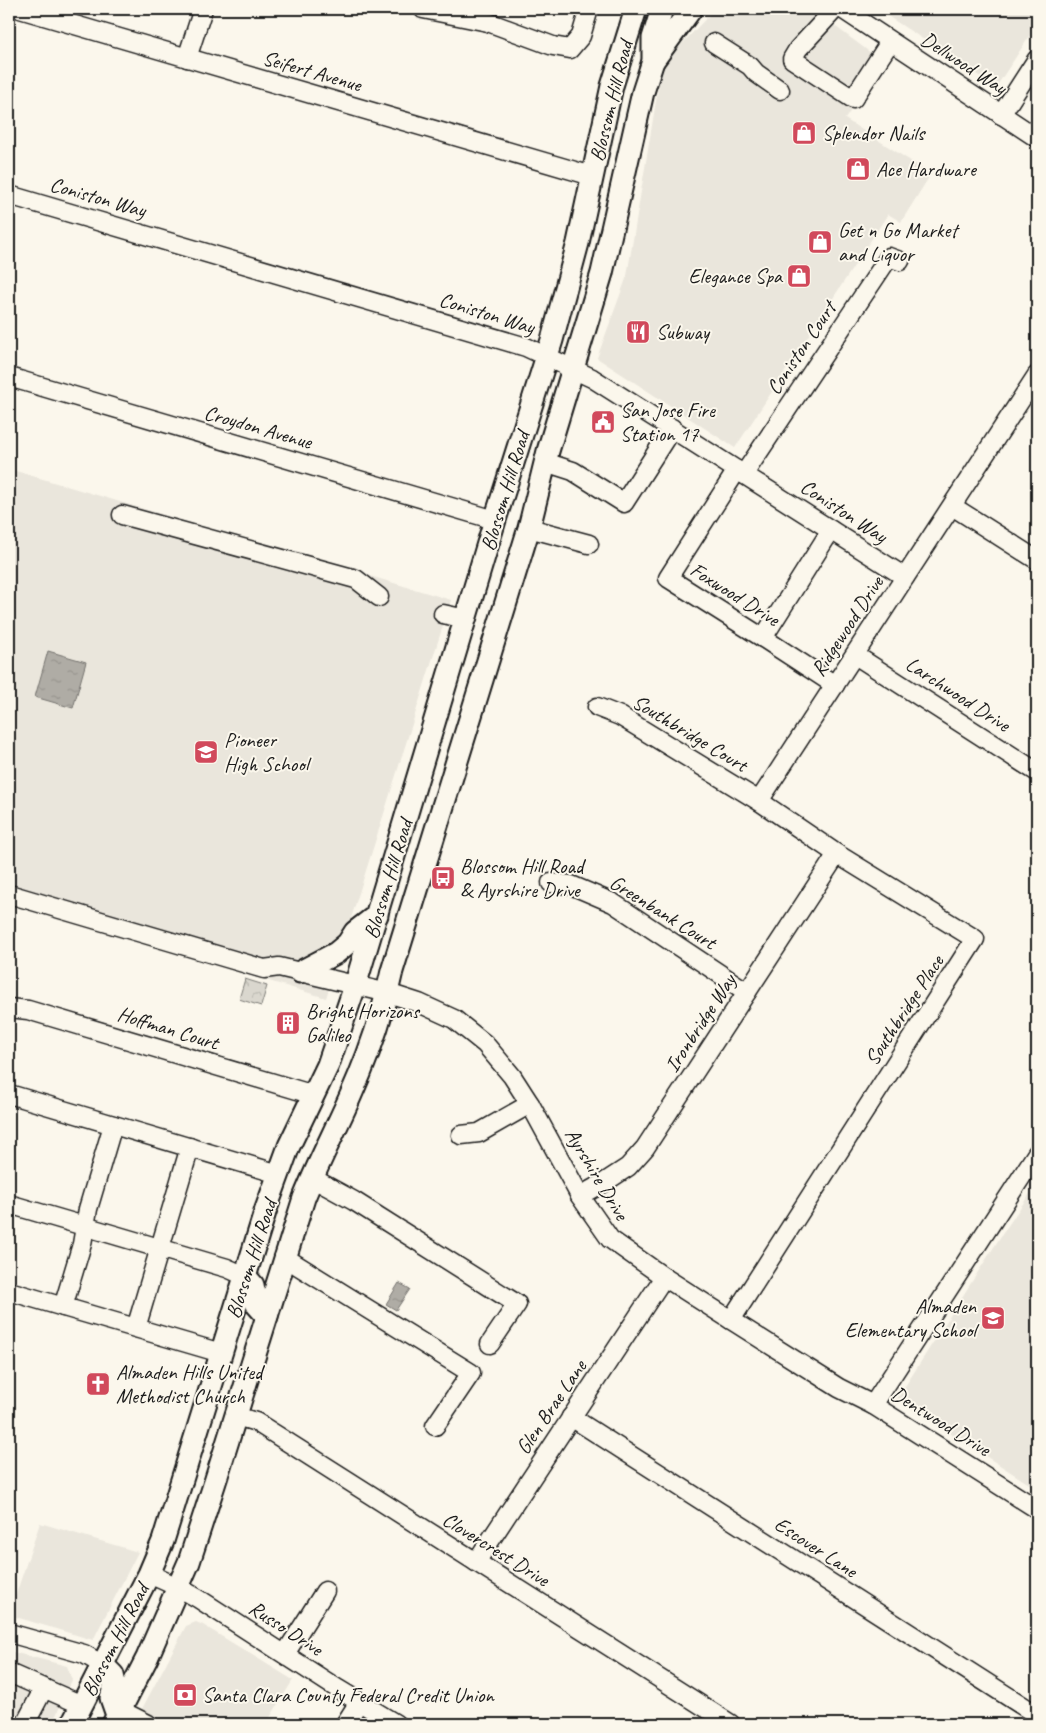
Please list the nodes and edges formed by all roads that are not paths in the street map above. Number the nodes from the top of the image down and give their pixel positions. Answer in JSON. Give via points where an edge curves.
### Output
{"nodes":[{"id":1,"x":20,"y":9,"type":"edge"},
{"id":2,"x":203,"y":9,"type":"edge"},
{"id":3,"x":423,"y":9,"type":"edge"},
{"id":4,"x":589,"y":9,"type":"edge"},
{"id":5,"x":636,"y":9,"type":"edge"},
{"id":6,"x":662,"y":9,"type":"edge"},
{"id":7,"x":690,"y":9,"type":"edge"},
{"id":8,"x":835,"y":9,"type":"edge"},
{"id":9,"x":842,"y":9,"type":"edge"},
{"id":10,"x":890,"y":42,"type":"junction"},
{"id":11,"x":714,"y":43,"type":"dead end"},
{"id":12,"x":187,"y":58,"type":"junction"},
{"id":13,"x":1037,"y":59,"type":"edge"},
{"id":14,"x":652,"y":61,"type":"junction"},
{"id":15,"x":780,"y":90,"type":"dead end"},
{"id":16,"x":1001,"y":115,"type":"junction"},
{"id":17,"x":1037,"y":138,"type":"edge"},
{"id":18,"x":592,"y":176,"type":"junction"},
{"id":19,"x":9,"y":194,"type":"edge"},
{"id":20,"x":900,"y":262,"type":"dead end"},
{"id":21,"x":547,"y":356,"type":"junction"},
{"id":22,"x":574,"y":369,"type":"junction"},
{"id":23,"x":1037,"y":375,"type":"edge"},
{"id":24,"x":9,"y":377,"type":"edge"},
{"id":25,"x":672,"y":428,"type":"junction"},
{"id":26,"x":545,"y":462,"type":"junction"},
{"id":27,"x":741,"y":472,"type":"junction"},
{"id":28,"x":952,"y":506,"type":"junction"},
{"id":29,"x":122,"y":515,"type":"dead end"},
{"id":30,"x":495,"y":520,"type":"junction"},
{"id":31,"x":529,"y":528,"type":"junction"},
{"id":32,"x":831,"y":530,"type":"junction"},
{"id":33,"x":589,"y":544,"type":"dead end"},
{"id":34,"x":1037,"y":560,"type":"edge"},
{"id":35,"x":905,"y":577,"type":"junction"},
{"id":36,"x":379,"y":597,"type":"dead end"},
{"id":37,"x":443,"y":614,"type":"dead end"},
{"id":38,"x":466,"y":619,"type":"junction"},
{"id":39,"x":763,"y":638,"type":"junction"},
{"id":40,"x":855,"y":655,"type":"junction"},
{"id":41,"x":835,"y":685,"type":"junction"},
{"id":42,"x":597,"y":707,"type":"dead end"},
{"id":43,"x":1037,"y":772,"type":"edge"},
{"id":44,"x":759,"y":801,"type":"junction"},
{"id":45,"x":837,"y":854,"type":"junction"},
{"id":46,"x":551,"y":882,"type":"dead end"},
{"id":47,"x":9,"y":894,"type":"edge"},
{"id":48,"x":377,"y":915,"type":"junction"},
{"id":49,"x":300,"y":972,"type":"junction"},
{"id":50,"x":355,"y":986,"type":"junction"},
{"id":51,"x":747,"y":992,"type":"junction"},
{"id":52,"x":388,"y":994,"type":"junction"},
{"id":53,"x":9,"y":1008,"type":"edge"},
{"id":54,"x":9,"y":1094,"type":"edge"},
{"id":55,"x":314,"y":1095,"type":"junction"},
{"id":56,"x":530,"y":1104,"type":"junction"},
{"id":57,"x":113,"y":1124,"type":"junction"},
{"id":58,"x":461,"y":1135,"type":"dead end"},
{"id":59,"x":190,"y":1148,"type":"junction"},
{"id":60,"x":1035,"y":1163,"type":"edge"},
{"id":61,"x":279,"y":1174,"type":"junction"},
{"id":62,"x":312,"y":1178,"type":"junction"},
{"id":63,"x":580,"y":1196,"type":"junction"},
{"id":64,"x":9,"y":1204,"type":"edge"},
{"id":65,"x":85,"y":1226,"type":"junction"},
{"id":66,"x":159,"y":1249,"type":"junction"},
{"id":67,"x":284,"y":1257,"type":"junction"},
{"id":68,"x":245,"y":1276,"type":"junction"},
{"id":69,"x":664,"y":1277,"type":"junction"},
{"id":70,"x":9,"y":1291,"type":"edge"},
{"id":71,"x":63,"y":1307,"type":"junction"},
{"id":72,"x":267,"y":1316,"type":"junction"},
{"id":73,"x":731,"y":1320,"type":"junction"},
{"id":74,"x":136,"y":1328,"type":"junction"},
{"id":75,"x":490,"y":1344,"type":"dead end"},
{"id":76,"x":221,"y":1353,"type":"junction"},
{"id":77,"x":873,"y":1405,"type":"junction"},
{"id":78,"x":236,"y":1416,"type":"junction"},
{"id":79,"x":570,"y":1417,"type":"junction"},
{"id":80,"x":436,"y":1426,"type":"dead end"},
{"id":81,"x":1037,"y":1509,"type":"edge"},
{"id":82,"x":476,"y":1562,"type":"junction"},
{"id":83,"x":149,"y":1574,"type":"junction"},
{"id":84,"x":178,"y":1587,"type":"junction"},
{"id":85,"x":325,"y":1591,"type":"dead end"},
{"id":86,"x":9,"y":1633,"type":"edge"},
{"id":87,"x":285,"y":1654,"type":"junction"},
{"id":88,"x":103,"y":1665,"type":"junction"},
{"id":89,"x":9,"y":1674,"type":"edge"},
{"id":90,"x":44,"y":1688,"type":"junction"},
{"id":91,"x":359,"y":1702,"type":"junction"},
{"id":92,"x":82,"y":1705,"type":"junction"},
{"id":93,"x":117,"y":1716,"type":"edge"},
{"id":94,"x":1037,"y":1716,"type":"edge"},
{"id":95,"x":25,"y":1724,"type":"edge"},
{"id":96,"x":72,"y":1724,"type":"edge"},
{"id":97,"x":148,"y":1724,"type":"edge"},
{"id":98,"x":345,"y":1724,"type":"edge"},
{"id":99,"x":396,"y":1724,"type":"edge"},
{"id":100,"x":731,"y":1724,"type":"edge"},
{"id":101,"x":1033,"y":1724,"type":"edge"}],
"edges":[{"from":1,"to":12,"type":"street","name":"Seifert Avenue"},
{"from":2,"to":12,"type":"street"},
{"from":3,"to":4,"type":"street","via":[[488,22],[553,46],[570,48],[581,36]]},
{"from":5,"to":18,"type":"main road","name":"Blossom Hill Road","via":[[612,86]]},
{"from":6,"to":14,"type":"main road","name":"Blossom Hill Road","via":[[653,38]]},
{"from":7,"to":14,"type":"main road"},
{"from":8,"to":10,"type":"street","via":[[792,59],[853,99]]},
{"from":9,"to":10,"type":"street","name":"Dellwood Way"},
{"from":10,"to":16,"type":"street","name":"Dellwood Way"},
{"from":11,"to":15,"type":"street"},
{"from":12,"to":18,"type":"street","name":"Seifert Avenue"},
{"from":13,"to":16,"type":"street"},
{"from":14,"to":22,"type":"main road","name":"Blossom Hill Road","via":[[602,273]]},
{"from":16,"to":17,"type":"street","name":"Dellwood Way"},
{"from":18,"to":21,"type":"main road","name":"Blossom Hill Road","via":[[578,243]]},
{"from":19,"to":21,"type":"street","name":"Coniston Way","via":[[526,347]]},
{"from":20,"to":27,"type":"street","name":"Coniston Court","via":[[889,257]]},
{"from":21,"to":22,"type":"street","name":"Coniston Way"},
{"from":21,"to":30,"type":"main road","name":"Blossom Hill Road"},
{"from":22,"to":25,"type":"street","name":"Coniston Way"},
{"from":22,"to":26,"type":"main road","name":"Blossom Hill Road"},
{"from":23,"to":28,"type":"street","name":"Ridgewood Drive"},
{"from":24,"to":30,"type":"street","name":"Croydon Avenue"},
{"from":25,"to":26,"type":"street","via":[[624,503],[573,471]]},
{"from":25,"to":27,"type":"street","name":"Coniston Way"},
{"from":26,"to":31,"type":"main road","name":"Blossom Hill Road"},
{"from":27,"to":32,"type":"street","name":"Coniston Way"},
{"from":27,"to":39,"type":"street","name":"Foxwood Drive","via":[[668,578]]},
{"from":28,"to":34,"type":"street"},
{"from":28,"to":35,"type":"street","name":"Ridgewood Drive"},
{"from":29,"to":36,"type":"street","via":[[356,579]]},
{"from":30,"to":38,"type":"main road","name":"Blossom Hill Road"},
{"from":31,"to":33,"type":"street"},
{"from":31,"to":52,"type":"main road","name":"Blossom Hill Road","via":[[392,971]]},
{"from":32,"to":35,"type":"street","name":"Coniston Way"},
{"from":32,"to":39,"type":"street"},
{"from":35,"to":40,"type":"street","name":"Ridgewood Drive"},
{"from":37,"to":38,"type":"street"},
{"from":38,"to":48,"type":"main road","name":"Blossom Hill Road"},
{"from":39,"to":41,"type":"street","name":"Foxwood Drive"},
{"from":40,"to":41,"type":"street","name":"Ridgewood Drive"},
{"from":40,"to":43,"type":"street","name":"Larchwood Drive"},
{"from":41,"to":44,"type":"street","name":"Ridgewood Drive"},
{"from":42,"to":44,"type":"street","name":"Southbridge Court","via":[[620,716]]},
{"from":44,"to":45,"type":"street","name":"Southbridge Place"},
{"from":45,"to":51,"type":"street","name":"Ironbridge Way"},
{"from":45,"to":73,"type":"street","name":"Southbridge Place","via":[[975,939]]},
{"from":46,"to":51,"type":"street","name":"Greenbank Court","via":[[571,885],[613,903]]},
{"from":47,"to":49,"type":"street","name":"Ayrshire Drive","via":[[264,969],[279,967]]},
{"from":48,"to":49,"type":"main road","via":[[336,952]]},
{"from":48,"to":50,"type":"main road","name":"Blossom Hill Road"},
{"from":49,"to":50,"type":"street","name":"Ayrshire Drive"},
{"from":50,"to":52,"type":"street","name":"Ayrshire Drive"},
{"from":50,"to":55,"type":"main road","name":"Blossom Hill Road","via":[[328,1065]]},
{"from":51,"to":63,"type":"street","name":"Ironbridge Way","via":[[645,1148],[628,1167]]},
{"from":52,"to":56,"type":"street","name":"Ayrshire Drive","via":[[419,1003],[454,1019],[485,1044]]},
{"from":52,"to":62,"type":"main road","name":"Blossom Hill Road","via":[[351,1096]]},
{"from":53,"to":55,"type":"street","name":"Hoffman Court","via":[[28,1010]]},
{"from":54,"to":57,"type":"street"},
{"from":55,"to":61,"type":"main road","name":"Blossom Hill Road"},
{"from":56,"to":58,"type":"street","via":[[479,1133]]},
{"from":56,"to":63,"type":"street","name":"Ayrshire Drive"},
{"from":57,"to":59,"type":"street"},
{"from":57,"to":65,"type":"street"},
{"from":59,"to":61,"type":"street"},
{"from":59,"to":66,"type":"street"},
{"from":60,"to":77,"type":"street","name":"Dentwood Drive"},
{"from":61,"to":68,"type":"main road","name":"Blossom Hill Road"},
{"from":62,"to":67,"type":"main road","name":"Blossom Hill Road"},
{"from":62,"to":75,"type":"street","via":[[517,1304]]},
{"from":63,"to":69,"type":"street","name":"Ayrshire Drive","via":[[610,1239]]},
{"from":64,"to":65,"type":"street"},
{"from":65,"to":66,"type":"street"},
{"from":65,"to":71,"type":"street"},
{"from":66,"to":68,"type":"street"},
{"from":66,"to":74,"type":"street"},
{"from":67,"to":72,"type":"main road","name":"Blossom Hill Road"},
{"from":67,"to":80,"type":"street","via":[[471,1373]]},
{"from":68,"to":72,"type":"main road","via":[[253,1285],[257,1305]]},
{"from":68,"to":76,"type":"main road","name":"Blossom Hill Road"},
{"from":69,"to":73,"type":"street","name":"Ayrshire Drive"},
{"from":69,"to":79,"type":"street","name":"Glen Brae Lane"},
{"from":70,"to":71,"type":"street"},
{"from":71,"to":74,"type":"street"},
{"from":72,"to":78,"type":"main road","name":"Blossom Hill Road"},
{"from":73,"to":77,"type":"street","name":"Ayrshire Drive","via":[[839,1388]]},
{"from":74,"to":76,"type":"street"},
{"from":76,"to":83,"type":"main road","name":"Blossom Hill Road","via":[[163,1541]]},
{"from":77,"to":81,"type":"street","name":"Dentwood Drive"},
{"from":78,"to":82,"type":"street","name":"Clovercrest Drive","via":[[256,1422]]},
{"from":78,"to":84,"type":"main road","name":"Blossom Hill Road"},
{"from":79,"to":82,"type":"street","name":"Glen Brae Lane"},
{"from":79,"to":94,"type":"street","name":"Escover Lane"},
{"from":82,"to":100,"type":"street","name":"Clovercrest Drive"},
{"from":83,"to":84,"type":"street","name":"Russo Drive"},
{"from":83,"to":88,"type":"main road","name":"Blossom Hill Road"},
{"from":84,"to":87,"type":"street","name":"Russo Drive"},
{"from":84,"to":93,"type":"main road","name":"Blossom Hill Road"},
{"from":85,"to":87,"type":"street"},
{"from":86,"to":88,"type":"street","via":[[84,1654]]},
{"from":87,"to":91,"type":"street","name":"Russo Drive"},
{"from":88,"to":92,"type":"main road","name":"Blossom Hill Road"},
{"from":88,"to":93,"type":"main road","via":[[115,1684],[111,1698]]},
{"from":89,"to":90,"type":"street"},
{"from":90,"to":92,"type":"street"},
{"from":90,"to":95,"type":"street"},
{"from":91,"to":98,"type":"street"},
{"from":91,"to":99,"type":"street","name":"Russo Drive"},
{"from":92,"to":96,"type":"main road","name":"Blossom Hill Road"},
{"from":93,"to":97,"type":"street"},
{"from":94,"to":101,"type":"street"}]}
